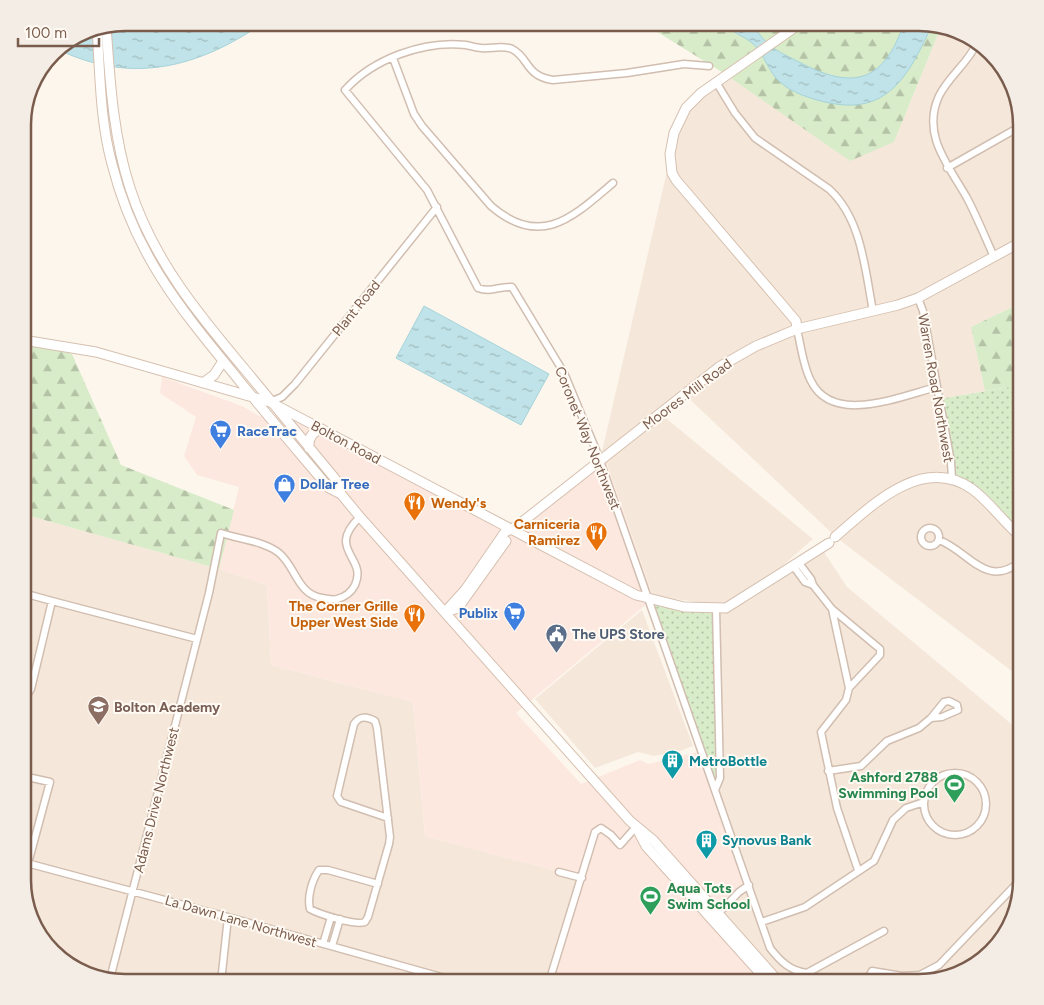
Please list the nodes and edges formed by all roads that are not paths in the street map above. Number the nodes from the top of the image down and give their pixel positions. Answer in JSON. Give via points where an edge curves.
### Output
{"nodes":[{"id":1,"x":789,"y":31,"type":"edge"},
{"id":2,"x":107,"y":33,"type":"edge"},
{"id":3,"x":98,"y":35,"type":"edge"},
{"id":4,"x":973,"y":49,"type":"edge"},
{"id":5,"x":393,"y":58,"type":"junction"},
{"id":6,"x":709,"y":66,"type":"dead end"},
{"id":7,"x":716,"y":82,"type":"junction"},
{"id":8,"x":107,"y":94,"type":"junction"},
{"id":9,"x":1013,"y":131,"type":"edge"},
{"id":10,"x":947,"y":168,"type":"junction"},
{"id":11,"x":613,"y":183,"type":"dead end"},
{"id":12,"x":437,"y":208,"type":"junction"},
{"id":13,"x":1013,"y":247,"type":"edge"},
{"id":14,"x":994,"y":257,"type":"junction"},
{"id":15,"x":918,"y":298,"type":"junction"},
{"id":16,"x":873,"y":311,"type":"junction"},
{"id":17,"x":797,"y":330,"type":"junction"},
{"id":18,"x":31,"y":341,"type":"edge"},
{"id":19,"x":223,"y":361,"type":"junction"},
{"id":20,"x":203,"y":383,"type":"junction"},
{"id":21,"x":937,"y":387,"type":"junction"},
{"id":22,"x":253,"y":398,"type":"junction"},
{"id":23,"x":270,"y":402,"type":"junction"},
{"id":24,"x":322,"y":429,"type":"junction"},
{"id":25,"x":309,"y":448,"type":"junction"},
{"id":26,"x":600,"y":460,"type":"junction"},
{"id":27,"x":952,"y":479,"type":"junction"},
{"id":28,"x":341,"y":494,"type":"junction"},
{"id":29,"x":360,"y":517,"type":"junction"},
{"id":30,"x":1013,"y":528,"type":"edge"},
{"id":31,"x":512,"y":530,"type":"junction"},
{"id":32,"x":939,"y":540,"type":"dead end"},
{"id":33,"x":797,"y":565,"type":"junction"},
{"id":34,"x":1013,"y":566,"type":"edge"},
{"id":35,"x":31,"y":595,"type":"edge"},
{"id":36,"x":649,"y":600,"type":"junction"},
{"id":37,"x":52,"y":601,"type":"junction"},
{"id":38,"x":716,"y":609,"type":"junction"},
{"id":39,"x":832,"y":609,"type":"junction"},
{"id":40,"x":445,"y":612,"type":"junction"},
{"id":41,"x":197,"y":639,"type":"junction"},
{"id":42,"x":849,"y":688,"type":"junction"},
{"id":43,"x":31,"y":689,"type":"edge"},
{"id":44,"x":932,"y":718,"type":"dead end"},
{"id":45,"x":828,"y":771,"type":"junction"},
{"id":46,"x":31,"y":778,"type":"edge"},
{"id":47,"x":716,"y":790,"type":"junction"},
{"id":48,"x":924,"y":802,"type":"junction"},
{"id":49,"x":388,"y":818,"type":"junction"},
{"id":50,"x":636,"y":827,"type":"junction"},
{"id":51,"x":31,"y":843,"type":"edge"},
{"id":52,"x":31,"y":864,"type":"edge"},
{"id":53,"x":858,"y":870,"type":"junction"},
{"id":54,"x":559,"y":872,"type":"dead end"},
{"id":55,"x":582,"y":878,"type":"junction"},
{"id":56,"x":378,"y":884,"type":"junction"},
{"id":57,"x":749,"y":886,"type":"junction"},
{"id":58,"x":1012,"y":890,"type":"edge"},
{"id":59,"x":133,"y":891,"type":"junction"},
{"id":60,"x":331,"y":916,"type":"junction"},
{"id":61,"x":228,"y":917,"type":"junction"},
{"id":62,"x":716,"y":917,"type":"junction"},
{"id":63,"x":340,"y":919,"type":"junction"},
{"id":64,"x":762,"y":922,"type":"junction"},
{"id":65,"x":884,"y":931,"type":"dead end"},
{"id":66,"x":323,"y":944,"type":"junction"},
{"id":67,"x":332,"y":946,"type":"junction"},
{"id":68,"x":112,"y":973,"type":"edge"},
{"id":69,"x":222,"y":974,"type":"edge"},
{"id":70,"x":430,"y":974,"type":"edge"},
{"id":71,"x":552,"y":974,"type":"edge"},
{"id":72,"x":762,"y":974,"type":"edge"},
{"id":73,"x":771,"y":974,"type":"edge"},
{"id":74,"x":871,"y":974,"type":"edge"},
{"id":75,"x":887,"y":974,"type":"edge"},
{"id":76,"x":920,"y":974,"type":"edge"}],
"edges":[{"from":1,"to":7,"type":"street"},
{"from":2,"to":8,"type":"street"},
{"from":3,"to":8,"type":"street"},
{"from":4,"to":10,"type":"street","via":[[948,82],[936,106],[934,131]]},
{"from":5,"to":6,"type":"street","name":"Coronet Way Northwest","via":[[428,47],[510,48],[531,71],[553,80],[684,64]]},
{"from":5,"to":11,"type":"street","via":[[414,114],[422,126],[502,215],[525,225],[562,222]]},
{"from":5,"to":12,"type":"street","name":"Coronet Way Northwest","via":[[375,64],[345,90],[427,190]]},
{"from":7,"to":16,"type":"street","via":[[755,138],[829,189],[838,199],[857,234]]},
{"from":7,"to":17,"type":"street","via":[[694,100],[679,119],[670,154],[672,173],[796,322]]},
{"from":8,"to":19,"type":"street","via":[[107,142],[135,232],[159,277]]},
{"from":8,"to":23,"type":"street","via":[[124,168],[151,240],[181,291]]},
{"from":9,"to":10,"type":"street"},
{"from":10,"to":14,"type":"street","via":[[968,199]]},
{"from":12,"to":23,"type":"street","name":"Plant Road","via":[[295,384],[282,397]]},
{"from":12,"to":26,"type":"street","name":"Coronet Way Northwest","via":[[478,288],[486,291],[512,287],[564,373]]},
{"from":13,"to":14,"type":"street","name":"Moores Mill Road"},
{"from":14,"to":15,"type":"street","name":"Moores Mill Road"},
{"from":15,"to":16,"type":"street","name":"Moores Mill Road"},
{"from":15,"to":21,"type":"street","name":"Warren Road Northwest"},
{"from":16,"to":17,"type":"street","name":"Moores Mill Road"},
{"from":17,"to":21,"type":"street","via":[[811,381],[821,395],[834,403],[859,406]]},
{"from":17,"to":26,"type":"street","name":"Moores Mill Road","via":[[737,356]]},
{"from":18,"to":20,"type":"street","name":"Bolton Road","via":[[92,351]]},
{"from":19,"to":20,"type":"street","via":[[214,375]]},
{"from":19,"to":22,"type":"street"},
{"from":20,"to":22,"type":"street","name":"Bolton Road"},
{"from":21,"to":27,"type":"street","name":"Warren Road Northwest"},
{"from":22,"to":23,"type":"street","name":"Bolton Road"},
{"from":22,"to":28,"type":"street","via":[[329,488]]},
{"from":23,"to":24,"type":"street","name":"Bolton Road"},
{"from":23,"to":25,"type":"street"},
{"from":24,"to":25,"type":"street","via":[[311,436]]},
{"from":24,"to":31,"type":"street","name":"Bolton Road"},
{"from":25,"to":28,"type":"street","via":[[336,481]]},
{"from":26,"to":31,"type":"street","name":"Moores Mill Road"},
{"from":26,"to":36,"type":"street","name":"Coronet Way Northwest"},
{"from":27,"to":30,"type":"street","via":[[974,490]]},
{"from":27,"to":33,"type":"street","via":[[927,478],[898,488]]},
{"from":28,"to":29,"type":"street"},
{"from":29,"to":40,"type":"street"},
{"from":29,"to":41,"type":"street","name":"Adams Drive Northwest","via":[[346,532],[345,539],[357,580],[349,594],[336,600],[320,598],[304,590],[286,561],[271,548],[221,534]]},
{"from":31,"to":36,"type":"street","name":"Bolton Road"},
{"from":31,"to":40,"type":"street","name":"Moores Mill Road","via":[[505,532],[465,590]]},
{"from":32,"to":34,"type":"street","via":[[984,569],[1005,570]]},
{"from":33,"to":38,"type":"street","via":[[735,604]]},
{"from":33,"to":39,"type":"street"},
{"from":35,"to":37,"type":"street"},
{"from":36,"to":38,"type":"street","name":"Bolton Road"},
{"from":36,"to":47,"type":"street","name":"Coronet Way Northwest"},
{"from":37,"to":41,"type":"street"},
{"from":37,"to":43,"type":"street"},
{"from":38,"to":47,"type":"street","via":[[720,778]]},
{"from":39,"to":42,"type":"street"},
{"from":39,"to":42,"type":"street","via":[[880,649],[880,656]]},
{"from":40,"to":50,"type":"street"},
{"from":41,"to":59,"type":"street","name":"Adams Drive Northwest"},
{"from":42,"to":45,"type":"street","via":[[846,700],[821,732]]},
{"from":44,"to":45,"type":"street","via":[[919,728],[887,741],[861,766]]},
{"from":45,"to":53,"type":"street"},
{"from":46,"to":51,"type":"street","via":[[50,782]]},
{"from":47,"to":57,"type":"street","name":"Coronet Way Northwest"},
{"from":48,"to":48,"type":"street","via":[[934,780],[945,774],[957,773],[969,776],[978,784],[984,795],[985,807],[982,818],[974,827],[964,833],[952,834],[932,824]]},
{"from":48,"to":53,"type":"street","via":[[906,808],[893,820],[874,861]]},
{"from":49,"to":49,"type":"street","via":[[377,728],[375,721],[362,717],[354,724],[337,796],[341,802]]},
{"from":49,"to":56,"type":"street","via":[[389,844]]},
{"from":50,"to":55,"type":"street","via":[[620,845],[605,829],[597,830]]},
{"from":50,"to":62,"type":"street","via":[[653,840]]},
{"from":52,"to":59,"type":"street","name":"La Dawn Lane Northwest"},
{"from":53,"to":64,"type":"street","via":[[805,908]]},
{"from":54,"to":55,"type":"street"},
{"from":55,"to":71,"type":"street"},
{"from":56,"to":60,"type":"street","via":[[319,870],[308,902],[310,909]]},
{"from":56,"to":63,"type":"street","via":[[365,922]]},
{"from":57,"to":62,"type":"street"},
{"from":57,"to":64,"type":"street","name":"Coronet Way Northwest"},
{"from":58,"to":76,"type":"street","via":[[939,965]]},
{"from":59,"to":61,"type":"street","name":"La Dawn Lane Northwest"},
{"from":59,"to":68,"type":"street","name":"Adams Drive Northwest"},
{"from":60,"to":63,"type":"street"},
{"from":60,"to":66,"type":"street"},
{"from":61,"to":66,"type":"street","name":"La Dawn Lane Northwest"},
{"from":61,"to":69,"type":"street"},
{"from":62,"to":72,"type":"street"},
{"from":62,"to":73,"type":"street"},
{"from":63,"to":67,"type":"street"},
{"from":64,"to":65,"type":"street","name":"Coronet Way Northwest","via":[[770,948],[778,958],[796,971],[807,973]]},
{"from":66,"to":67,"type":"street","name":"La Dawn Lane Northwest"},
{"from":67,"to":70,"type":"street","name":"La Dawn Lane Northwest"},
{"from":74,"to":75,"type":"street"}]}
